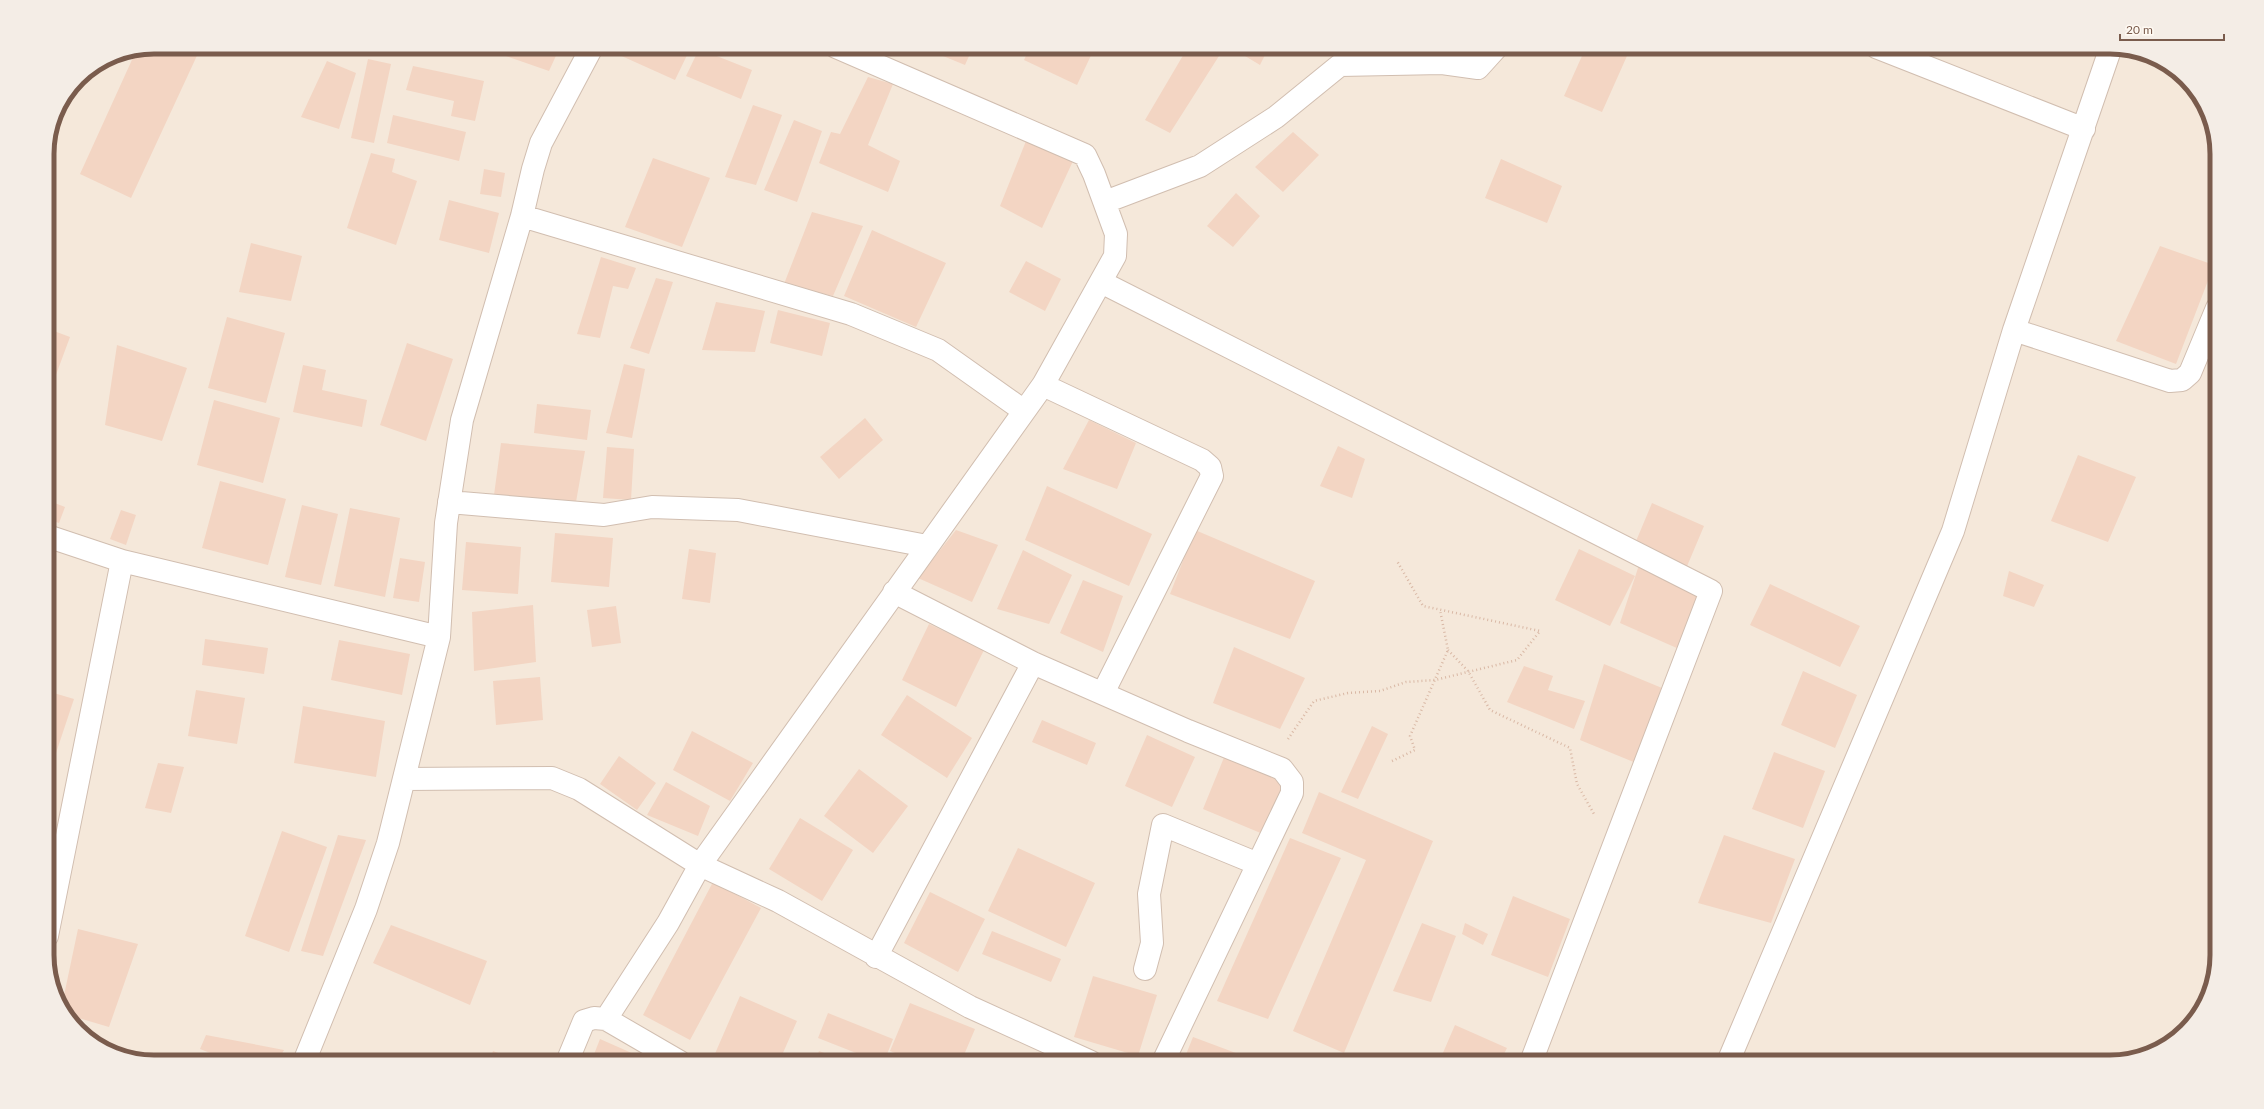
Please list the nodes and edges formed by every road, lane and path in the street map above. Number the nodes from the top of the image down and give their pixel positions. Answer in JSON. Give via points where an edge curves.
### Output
{"nodes":[{"id":1,"x":588,"y":54,"type":"edge"},
{"id":2,"x":852,"y":54,"type":"edge"},
{"id":3,"x":1426,"y":54,"type":"edge"},
{"id":4,"x":1491,"y":54,"type":"edge"},
{"id":5,"x":1894,"y":54,"type":"edge"},
{"id":6,"x":2109,"y":54,"type":"edge"},
{"id":7,"x":1442,"y":63,"type":"junction"},
{"id":8,"x":2084,"y":129,"type":"junction"},
{"id":9,"x":1105,"y":202,"type":"junction"},
{"id":10,"x":522,"y":216,"type":"junction"},
{"id":11,"x":1101,"y":282,"type":"junction"},
{"id":12,"x":2210,"y":325,"type":"edge"},
{"id":13,"x":2014,"y":330,"type":"junction"},
{"id":14,"x":1043,"y":385,"type":"junction"},
{"id":15,"x":1024,"y":411,"type":"junction"},
{"id":16,"x":449,"y":502,"type":"junction"},
{"id":17,"x":54,"y":538,"type":"edge"},
{"id":18,"x":927,"y":546,"type":"junction"},
{"id":19,"x":122,"y":561,"type":"junction"},
{"id":20,"x":1397,"y":561,"type":"dead end"},
{"id":21,"x":894,"y":592,"type":"junction"},
{"id":22,"x":1440,"y":610,"type":"junction"},
{"id":23,"x":439,"y":637,"type":"junction"},
{"id":24,"x":1448,"y":650,"type":"junction"},
{"id":25,"x":1033,"y":663,"type":"junction"},
{"id":26,"x":1468,"y":671,"type":"junction"},
{"id":27,"x":1435,"y":680,"type":"junction"},
{"id":28,"x":1103,"y":693,"type":"junction"},
{"id":29,"x":1392,"y":762,"type":"dead end"},
{"id":30,"x":1271,"y":765,"type":"junction"},
{"id":31,"x":404,"y":779,"type":"junction"},
{"id":32,"x":1614,"y":847,"type":"junction"},
{"id":33,"x":1258,"y":864,"type":"junction"},
{"id":34,"x":700,"y":865,"type":"junction"},
{"id":35,"x":54,"y":901,"type":"edge"},
{"id":36,"x":876,"y":957,"type":"junction"},
{"id":37,"x":1145,"y":969,"type":"dead end"},
{"id":38,"x":606,"y":1019,"type":"junction"},
{"id":39,"x":1053,"y":1054,"type":"edge"},
{"id":40,"x":307,"y":1055,"type":"edge"},
{"id":41,"x":570,"y":1055,"type":"edge"},
{"id":42,"x":668,"y":1055,"type":"edge"},
{"id":43,"x":1166,"y":1055,"type":"edge"},
{"id":44,"x":1535,"y":1055,"type":"edge"},
{"id":45,"x":1731,"y":1055,"type":"edge"}],
"edges":[{"from":1,"to":10,"type":"street","via":[[541,143]]},
{"from":2,"to":9,"type":"street","via":[[1085,155]]},
{"from":3,"to":7,"type":"street"},
{"from":4,"to":7,"type":"street","via":[[1478,68]]},
{"from":5,"to":8,"type":"street"},
{"from":6,"to":8,"type":"street"},
{"from":7,"to":9,"type":"street","via":[[1340,65],[1276,117],[1200,166]]},
{"from":8,"to":13,"type":"street"},
{"from":9,"to":11,"type":"street","via":[[1116,234],[1115,256]]},
{"from":10,"to":15,"type":"street","via":[[851,314],[938,350]]},
{"from":10,"to":16,"type":"street","via":[[462,420]]},
{"from":11,"to":14,"type":"street"},
{"from":11,"to":32,"type":"street","via":[[1711,591]]},
{"from":12,"to":13,"type":"street","via":[[2190,373],[2182,380],[2170,381]]},
{"from":13,"to":45,"type":"street","via":[[1948,546]]},
{"from":14,"to":15,"type":"street"},
{"from":14,"to":28,"type":"street","via":[[1202,460],[1210,467],[1212,476]]},
{"from":15,"to":18,"type":"street"},
{"from":16,"to":18,"type":"street","via":[[604,515],[652,507],[738,510]]},
{"from":16,"to":23,"type":"street"},
{"from":17,"to":19,"type":"street"},
{"from":18,"to":21,"type":"street"},
{"from":19,"to":23,"type":"street"},
{"from":19,"to":35,"type":"street"},
{"from":20,"to":22,"type":"path","via":[[1423,606]]},
{"from":21,"to":25,"type":"street"},
{"from":21,"to":34,"type":"street"},
{"from":22,"to":24,"type":"path"},
{"from":22,"to":26,"type":"path","via":[[1540,631],[1517,660]]},
{"from":23,"to":31,"type":"street"},
{"from":24,"to":26,"type":"path"},
{"from":24,"to":27,"type":"path"},
{"from":25,"to":28,"type":"street"},
{"from":25,"to":36,"type":"street"},
{"from":26,"to":27,"type":"path"},
{"from":26,"to":32,"type":"path","via":[[1490,710],[1570,748],[1577,784]]},
{"from":27,"to":29,"type":"path","via":[[1410,736],[1415,750]]},
{"from":27,"to":30,"type":"path","via":[[1406,682],[1380,690],[1348,693],[1314,701]]},
{"from":28,"to":30,"type":"street"},
{"from":30,"to":33,"type":"street","via":[[1282,769],[1292,782],[1292,793]]},
{"from":31,"to":34,"type":"street","via":[[552,778],[579,789]]},
{"from":31,"to":40,"type":"street","via":[[388,843],[366,908]]},
{"from":32,"to":44,"type":"street"},
{"from":33,"to":37,"type":"street","via":[[1163,825],[1149,894],[1152,944]]},
{"from":33,"to":43,"type":"street"},
{"from":34,"to":36,"type":"street","via":[[778,901]]},
{"from":34,"to":38,"type":"street","via":[[668,923]]},
{"from":36,"to":39,"type":"street"},
{"from":38,"to":41,"type":"street","via":[[594,1018],[584,1021]]},
{"from":38,"to":42,"type":"street"}]}
